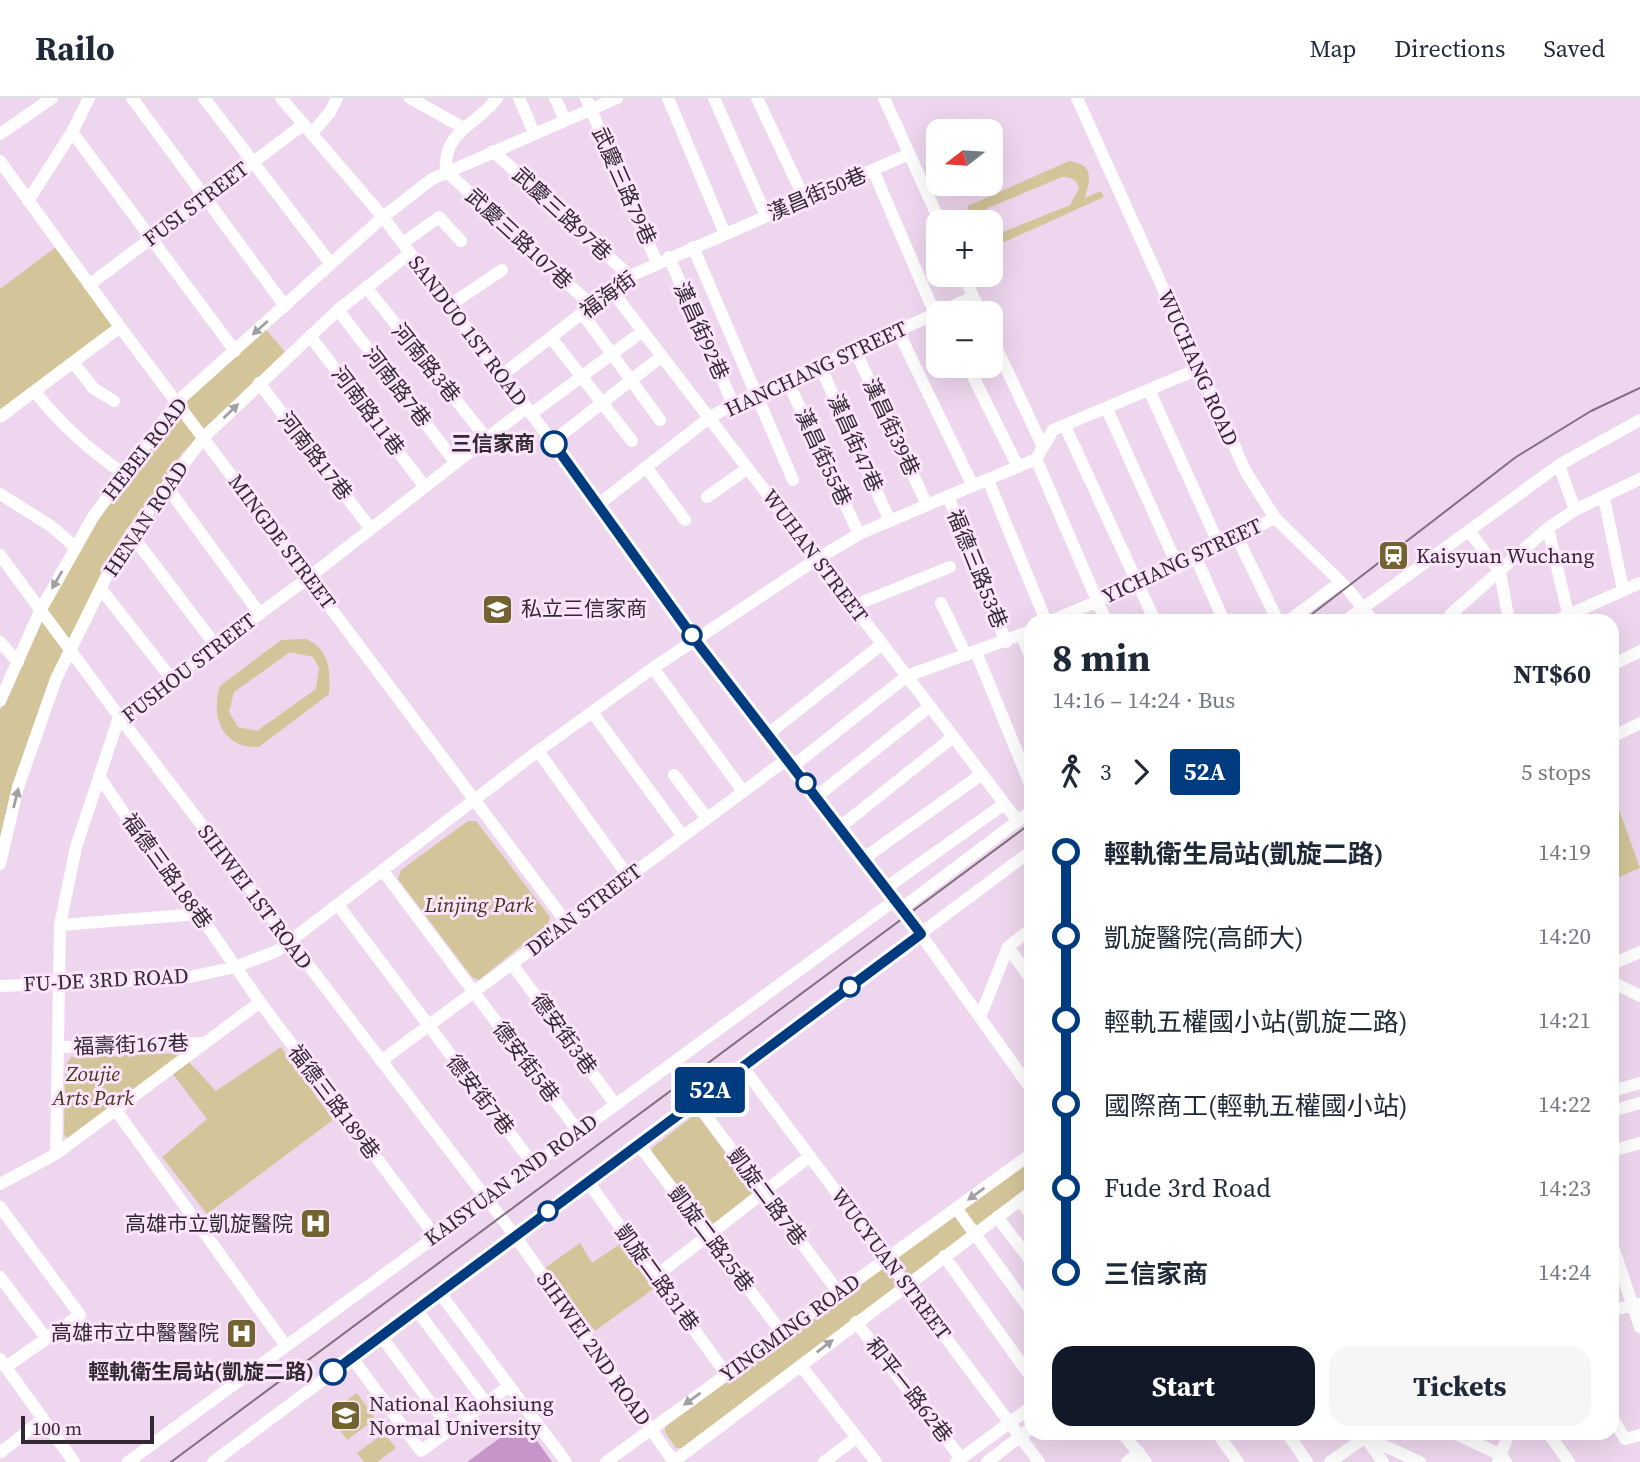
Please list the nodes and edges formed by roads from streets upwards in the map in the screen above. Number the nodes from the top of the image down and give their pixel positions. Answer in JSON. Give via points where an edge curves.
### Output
{"nodes":[{"id":1,"x":52,"y":98,"type":"edge"},
{"id":2,"x":89,"y":98,"type":"edge"},
{"id":3,"x":132,"y":98,"type":"edge"},
{"id":4,"x":204,"y":98,"type":"edge"},
{"id":5,"x":281,"y":98,"type":"edge"},
{"id":6,"x":337,"y":98,"type":"edge"},
{"id":7,"x":410,"y":98,"type":"edge"},
{"id":8,"x":519,"y":98,"type":"edge"},
{"id":9,"x":555,"y":98,"type":"edge"},
{"id":10,"x":617,"y":98,"type":"edge"},
{"id":11,"x":668,"y":98,"type":"edge"},
{"id":12,"x":714,"y":98,"type":"edge"},
{"id":13,"x":757,"y":98,"type":"edge"},
{"id":14,"x":884,"y":98,"type":"edge"},
{"id":15,"x":1077,"y":98,"type":"edge"},
{"id":16,"x":490,"y":100,"type":"edge"},
{"id":17,"x":588,"y":104,"type":"edge"},
{"id":18,"x":565,"y":120,"type":"junction"},
{"id":19,"x":462,"y":127,"type":"junction"},
{"id":20,"x":308,"y":128,"type":"junction"},
{"id":21,"x":72,"y":132,"type":"junction"},
{"id":22,"x":0,"y":134,"type":"edge"},
{"id":23,"x":534,"y":134,"type":"junction"},
{"id":24,"x":493,"y":151,"type":"junction"},
{"id":25,"x":909,"y":154,"type":"junction"},
{"id":26,"x":0,"y":161,"type":"edge"},
{"id":27,"x":253,"y":161,"type":"junction"},
{"id":28,"x":873,"y":170,"type":"junction"},
{"id":29,"x":446,"y":171,"type":"junction"},
{"id":30,"x":205,"y":197,"type":"junction"},
{"id":31,"x":805,"y":200,"type":"junction"},
{"id":32,"x":28,"y":201,"type":"junction"},
{"id":33,"x":935,"y":210,"type":"edge"},
{"id":34,"x":766,"y":216,"type":"junction"},
{"id":35,"x":383,"y":217,"type":"junction"},
{"id":36,"x":725,"y":234,"type":"junction"},
{"id":37,"x":149,"y":238,"type":"junction"},
{"id":38,"x":461,"y":241,"type":"dead end"},
{"id":39,"x":693,"y":247,"type":"junction"},
{"id":40,"x":406,"y":248,"type":"junction"},
{"id":41,"x":663,"y":260,"type":"junction"},
{"id":42,"x":331,"y":264,"type":"junction"},
{"id":43,"x":502,"y":270,"type":"dead end"},
{"id":44,"x":630,"y":276,"type":"junction"},
{"id":45,"x":89,"y":285,"type":"junction"},
{"id":46,"x":366,"y":287,"type":"junction"},
{"id":47,"x":968,"y":287,"type":"edge"},
{"id":48,"x":612,"y":291,"type":"junction"},
{"id":49,"x":973,"y":297,"type":"junction"},
{"id":50,"x":933,"y":301,"type":"edge"},
{"id":51,"x":964,"y":301,"type":"edge"},
{"id":52,"x":975,"y":301,"type":"edge"},
{"id":53,"x":450,"y":305,"type":"junction"},
{"id":54,"x":285,"y":306,"type":"junction"},
{"id":55,"x":338,"y":310,"type":"junction"},
{"id":56,"x":587,"y":310,"type":"junction"},
{"id":57,"x":926,"y":319,"type":"edge"},
{"id":58,"x":120,"y":327,"type":"junction"},
{"id":59,"x":643,"y":331,"type":"junction"},
{"id":60,"x":898,"y":331,"type":"junction"},
{"id":61,"x":310,"y":336,"type":"junction"},
{"id":62,"x":552,"y":339,"type":"junction"},
{"id":63,"x":855,"y":350,"type":"junction"},
{"id":64,"x":235,"y":351,"type":"junction"},
{"id":65,"x":613,"y":352,"type":"junction"},
{"id":66,"x":662,"y":356,"type":"junction"},
{"id":67,"x":1003,"y":362,"type":"edge"},
{"id":68,"x":74,"y":363,"type":"junction"},
{"id":69,"x":820,"y":366,"type":"junction"},
{"id":70,"x":1198,"y":369,"type":"junction"},
{"id":71,"x":502,"y":375,"type":"junction"},
{"id":72,"x":582,"y":377,"type":"junction"},
{"id":73,"x":974,"y":378,"type":"edge"},
{"id":74,"x":630,"y":379,"type":"junction"},
{"id":75,"x":787,"y":380,"type":"junction"},
{"id":76,"x":259,"y":383,"type":"junction"},
{"id":77,"x":1150,"y":391,"type":"junction"},
{"id":78,"x":36,"y":393,"type":"junction"},
{"id":79,"x":758,"y":394,"type":"junction"},
{"id":80,"x":114,"y":401,"type":"dead end"},
{"id":81,"x":177,"y":402,"type":"junction"},
{"id":82,"x":603,"y":402,"type":"junction"},
{"id":83,"x":733,"y":404,"type":"junction"},
{"id":84,"x":1107,"y":409,"type":"junction"},
{"id":85,"x":528,"y":411,"type":"junction"},
{"id":86,"x":0,"y":417,"type":"edge"},
{"id":87,"x":709,"y":418,"type":"junction"},
{"id":88,"x":660,"y":420,"type":"dead end"},
{"id":89,"x":1640,"y":420,"type":"edge"},
{"id":90,"x":1065,"y":426,"type":"junction"},
{"id":91,"x":204,"y":438,"type":"junction"},
{"id":92,"x":487,"y":439,"type":"junction"},
{"id":93,"x":632,"y":441,"type":"dead end"},
{"id":94,"x":552,"y":442,"type":"junction"},
{"id":95,"x":1043,"y":447,"type":"junction"},
{"id":96,"x":1036,"y":459,"type":"junction"},
{"id":97,"x":456,"y":463,"type":"junction"},
{"id":98,"x":1559,"y":465,"type":"junction"},
{"id":99,"x":646,"y":467,"type":"junction"},
{"id":100,"x":1018,"y":467,"type":"junction"},
{"id":101,"x":748,"y":468,"type":"junction"},
{"id":102,"x":124,"y":474,"type":"junction"},
{"id":103,"x":1640,"y":479,"type":"edge"},
{"id":104,"x":793,"y":480,"type":"dead end"},
{"id":105,"x":988,"y":480,"type":"junction"},
{"id":106,"x":973,"y":486,"type":"junction"},
{"id":107,"x":167,"y":487,"type":"junction"},
{"id":108,"x":425,"y":487,"type":"junction"},
{"id":109,"x":0,"y":494,"type":"edge"},
{"id":110,"x":948,"y":496,"type":"junction"},
{"id":111,"x":707,"y":497,"type":"dead end"},
{"id":112,"x":1604,"y":498,"type":"junction"},
{"id":113,"x":599,"y":504,"type":"junction"},
{"id":114,"x":927,"y":505,"type":"junction"},
{"id":115,"x":1575,"y":510,"type":"junction"},
{"id":116,"x":1275,"y":518,"type":"junction"},
{"id":117,"x":685,"y":520,"type":"dead end"},
{"id":118,"x":890,"y":521,"type":"junction"},
{"id":119,"x":1548,"y":528,"type":"junction"},
{"id":120,"x":371,"y":529,"type":"junction"},
{"id":121,"x":1469,"y":531,"type":"junction"},
{"id":122,"x":131,"y":534,"type":"junction"},
{"id":123,"x":859,"y":534,"type":"junction"},
{"id":124,"x":1238,"y":538,"type":"junction"},
{"id":125,"x":1220,"y":547,"type":"junction"},
{"id":126,"x":76,"y":548,"type":"junction"},
{"id":127,"x":0,"y":555,"type":"edge"},
{"id":128,"x":1196,"y":558,"type":"junction"},
{"id":129,"x":817,"y":559,"type":"junction"},
{"id":130,"x":950,"y":567,"type":"dead end"},
{"id":131,"x":1178,"y":567,"type":"junction"},
{"id":132,"x":1500,"y":572,"type":"junction"},
{"id":133,"x":308,"y":578,"type":"junction"},
{"id":134,"x":1341,"y":582,"type":"junction"},
{"id":135,"x":1137,"y":583,"type":"junction"},
{"id":136,"x":1640,"y":583,"type":"edge"},
{"id":137,"x":101,"y":589,"type":"junction"},
{"id":138,"x":1623,"y":590,"type":"junction"},
{"id":139,"x":1097,"y":601,"type":"junction"},
{"id":140,"x":941,"y":603,"type":"dead end"},
{"id":141,"x":853,"y":606,"type":"junction"},
{"id":142,"x":1363,"y":608,"type":"junction"},
{"id":143,"x":40,"y":611,"type":"junction"},
{"id":144,"x":260,"y":614,"type":"junction"},
{"id":145,"x":1049,"y":614,"type":"edge"},
{"id":146,"x":1068,"y":614,"type":"edge"},
{"id":147,"x":1103,"y":614,"type":"edge"},
{"id":148,"x":1152,"y":614,"type":"edge"},
{"id":149,"x":1221,"y":614,"type":"edge"},
{"id":150,"x":1275,"y":614,"type":"edge"},
{"id":151,"x":1298,"y":614,"type":"edge"},
{"id":152,"x":1355,"y":614,"type":"edge"},
{"id":153,"x":1368,"y":614,"type":"edge"},
{"id":154,"x":1451,"y":614,"type":"edge"},
{"id":155,"x":1508,"y":614,"type":"edge"},
{"id":156,"x":1560,"y":614,"type":"edge"},
{"id":157,"x":1572,"y":614,"type":"edge"},
{"id":158,"x":1024,"y":635,"type":"edge"},
{"id":159,"x":695,"y":640,"type":"junction"},
{"id":160,"x":0,"y":642,"type":"edge"},
{"id":161,"x":1006,"y":642,"type":"junction"},
{"id":162,"x":882,"y":644,"type":"junction"},
{"id":163,"x":216,"y":646,"type":"junction"},
{"id":164,"x":70,"y":650,"type":"junction"},
{"id":165,"x":1640,"y":651,"type":"edge"},
{"id":166,"x":971,"y":654,"type":"junction"},
{"id":167,"x":18,"y":662,"type":"junction"},
{"id":168,"x":1619,"y":662,"type":"edge"},
{"id":169,"x":653,"y":668,"type":"junction"},
{"id":170,"x":907,"y":676,"type":"junction"},
{"id":171,"x":171,"y":678,"type":"junction"},
{"id":172,"x":0,"y":701,"type":"edge"},
{"id":173,"x":930,"y":706,"type":"junction"},
{"id":174,"x":592,"y":712,"type":"junction"},
{"id":175,"x":119,"y":717,"type":"junction"},
{"id":176,"x":1640,"y":723,"type":"edge"},
{"id":177,"x":768,"y":734,"type":"junction"},
{"id":178,"x":1619,"y":734,"type":"edge"},
{"id":179,"x":953,"y":737,"type":"junction"},
{"id":180,"x":538,"y":751,"type":"junction"},
{"id":181,"x":790,"y":762,"type":"junction"},
{"id":182,"x":1024,"y":771,"type":"edge"},
{"id":183,"x":982,"y":774,"type":"junction"},
{"id":184,"x":674,"y":775,"type":"dead end"},
{"id":185,"x":99,"y":776,"type":"junction"},
{"id":186,"x":743,"y":790,"type":"junction"},
{"id":187,"x":816,"y":797,"type":"junction"},
{"id":188,"x":476,"y":799,"type":"junction"},
{"id":189,"x":1004,"y":804,"type":"junction"},
{"id":190,"x":1024,"y":816,"type":"edge"},
{"id":191,"x":706,"y":817,"type":"junction"},
{"id":192,"x":1017,"y":820,"type":"junction"},
{"id":193,"x":840,"y":828,"type":"junction"},
{"id":194,"x":682,"y":835,"type":"junction"},
{"id":195,"x":863,"y":859,"type":"junction"},
{"id":196,"x":1024,"y":861,"type":"edge"},
{"id":197,"x":0,"y":864,"type":"edge"},
{"id":198,"x":383,"y":871,"type":"junction"},
{"id":199,"x":628,"y":876,"type":"junction"},
{"id":200,"x":886,"y":888,"type":"junction"},
{"id":201,"x":899,"y":904,"type":"junction"},
{"id":202,"x":338,"y":905,"type":"junction"},
{"id":203,"x":200,"y":914,"type":"junction"},
{"id":204,"x":566,"y":922,"type":"junction"},
{"id":205,"x":60,"y":925,"type":"junction"},
{"id":206,"x":921,"y":934,"type":"junction"},
{"id":207,"x":1024,"y":934,"type":"edge"},
{"id":208,"x":290,"y":942,"type":"junction"},
{"id":209,"x":1008,"y":947,"type":"junction"},
{"id":210,"x":1640,"y":952,"type":"edge"},
{"id":211,"x":1619,"y":961,"type":"edge"},
{"id":212,"x":512,"y":964,"type":"junction"},
{"id":213,"x":235,"y":967,"type":"junction"},
{"id":214,"x":1024,"y":969,"type":"edge"},
{"id":215,"x":60,"y":985,"type":"junction"},
{"id":216,"x":0,"y":986,"type":"edge"},
{"id":217,"x":1619,"y":986,"type":"edge"},
{"id":218,"x":474,"y":993,"type":"junction"},
{"id":219,"x":1640,"y":996,"type":"edge"},
{"id":220,"x":260,"y":1002,"type":"junction"},
{"id":221,"x":980,"y":1017,"type":"junction"},
{"id":222,"x":428,"y":1027,"type":"junction"},
{"id":223,"x":202,"y":1043,"type":"junction"},
{"id":224,"x":60,"y":1047,"type":"junction"},
{"id":225,"x":381,"y":1061,"type":"junction"},
{"id":226,"x":742,"y":1066,"type":"junction"},
{"id":227,"x":1024,"y":1079,"type":"edge"},
{"id":228,"x":1640,"y":1083,"type":"edge"},
{"id":229,"x":1619,"y":1089,"type":"edge"},
{"id":230,"x":695,"y":1101,"type":"junction"},
{"id":231,"x":1640,"y":1103,"type":"edge"},
{"id":232,"x":615,"y":1104,"type":"junction"},
{"id":233,"x":115,"y":1109,"type":"junction"},
{"id":234,"x":1619,"y":1109,"type":"edge"},
{"id":235,"x":578,"y":1131,"type":"junction"},
{"id":236,"x":1640,"y":1143,"type":"edge"},
{"id":237,"x":639,"y":1144,"type":"junction"},
{"id":238,"x":1619,"y":1150,"type":"edge"},
{"id":239,"x":56,"y":1154,"type":"junction"},
{"id":240,"x":810,"y":1156,"type":"junction"},
{"id":241,"x":1024,"y":1159,"type":"edge"},
{"id":242,"x":533,"y":1164,"type":"junction"},
{"id":243,"x":588,"y":1182,"type":"junction"},
{"id":244,"x":0,"y":1184,"type":"edge"},
{"id":245,"x":764,"y":1193,"type":"junction"},
{"id":246,"x":486,"y":1198,"type":"junction"},
{"id":247,"x":1024,"y":1198,"type":"edge"},
{"id":248,"x":0,"y":1207,"type":"edge"},
{"id":249,"x":957,"y":1208,"type":"junction"},
{"id":250,"x":998,"y":1217,"type":"junction"},
{"id":251,"x":975,"y":1233,"type":"junction"},
{"id":252,"x":435,"y":1236,"type":"junction"},
{"id":253,"x":514,"y":1236,"type":"junction"},
{"id":254,"x":709,"y":1236,"type":"junction"},
{"id":255,"x":1024,"y":1252,"type":"edge"},
{"id":256,"x":944,"y":1256,"type":"junction"},
{"id":257,"x":886,"y":1258,"type":"junction"},
{"id":258,"x":1619,"y":1262,"type":"edge"},
{"id":259,"x":656,"y":1276,"type":"junction"},
{"id":260,"x":0,"y":1278,"type":"edge"},
{"id":261,"x":906,"y":1285,"type":"junction"},
{"id":262,"x":439,"y":1293,"type":"junction"},
{"id":263,"x":839,"y":1293,"type":"junction"},
{"id":264,"x":1024,"y":1301,"type":"edge"},
{"id":265,"x":1636,"y":1304,"type":"edge"},
{"id":266,"x":1619,"y":1308,"type":"edge"},
{"id":267,"x":416,"y":1309,"type":"junction"},
{"id":268,"x":856,"y":1322,"type":"junction"},
{"id":269,"x":1640,"y":1327,"type":"edge"},
{"id":270,"x":783,"y":1334,"type":"junction"},
{"id":271,"x":381,"y":1336,"type":"junction"},
{"id":272,"x":46,"y":1338,"type":"junction"},
{"id":273,"x":286,"y":1346,"type":"junction"},
{"id":274,"x":352,"y":1358,"type":"junction"},
{"id":275,"x":3,"y":1363,"type":"edge"},
{"id":276,"x":801,"y":1366,"type":"junction"},
{"id":277,"x":1024,"y":1367,"type":"edge"},
{"id":278,"x":726,"y":1374,"type":"junction"},
{"id":279,"x":509,"y":1386,"type":"junction"},
{"id":280,"x":486,"y":1403,"type":"junction"},
{"id":281,"x":1024,"y":1412,"type":"edge"},
{"id":282,"x":43,"y":1419,"type":"junction"},
{"id":283,"x":1009,"y":1422,"type":"junction"},
{"id":284,"x":450,"y":1429,"type":"junction"},
{"id":285,"x":650,"y":1429,"type":"junction"},
{"id":286,"x":1619,"y":1429,"type":"edge"},
{"id":287,"x":1024,"y":1431,"type":"edge"},
{"id":288,"x":1024,"y":1433,"type":"edge"},
{"id":289,"x":1640,"y":1435,"type":"edge"},
{"id":290,"x":856,"y":1437,"type":"junction"},
{"id":291,"x":1029,"y":1440,"type":"edge"},
{"id":292,"x":1128,"y":1440,"type":"edge"},
{"id":293,"x":1222,"y":1440,"type":"edge"},
{"id":294,"x":1292,"y":1440,"type":"edge"},
{"id":295,"x":1361,"y":1440,"type":"edge"},
{"id":296,"x":1371,"y":1440,"type":"edge"},
{"id":297,"x":1378,"y":1440,"type":"edge"},
{"id":298,"x":1466,"y":1440,"type":"edge"},
{"id":299,"x":1507,"y":1440,"type":"edge"},
{"id":300,"x":1553,"y":1440,"type":"edge"},
{"id":301,"x":3,"y":1455,"type":"edge"},
{"id":302,"x":1142,"y":1457,"type":"edge"},
{"id":303,"x":959,"y":1460,"type":"edge"},
{"id":304,"x":1502,"y":1460,"type":"edge"},
{"id":305,"x":74,"y":1462,"type":"edge"},
{"id":306,"x":128,"y":1462,"type":"edge"},
{"id":307,"x":213,"y":1462,"type":"edge"},
{"id":308,"x":566,"y":1462,"type":"edge"},
{"id":309,"x":606,"y":1462,"type":"edge"},
{"id":310,"x":673,"y":1462,"type":"edge"},
{"id":311,"x":824,"y":1462,"type":"edge"},
{"id":312,"x":876,"y":1462,"type":"edge"},
{"id":313,"x":987,"y":1462,"type":"edge"},
{"id":314,"x":1039,"y":1462,"type":"edge"},
{"id":315,"x":1127,"y":1462,"type":"edge"},
{"id":316,"x":1238,"y":1462,"type":"edge"},
{"id":317,"x":1307,"y":1462,"type":"edge"},
{"id":318,"x":1330,"y":1462,"type":"edge"},
{"id":319,"x":1383,"y":1462,"type":"edge"},
{"id":320,"x":1420,"y":1462,"type":"edge"},
{"id":321,"x":1569,"y":1462,"type":"edge"}],
"edges":[{"from":1,"to":22,"type":"street"},
{"from":2,"to":21,"type":"street"},
{"from":3,"to":30,"type":"street"},
{"from":4,"to":27,"type":"street"},
{"from":5,"to":20,"type":"street","name":"SANDUO 1ST ROAD"},
{"from":6,"to":20,"type":"street","name":"FUSI STREET","via":[[330,112]]},
{"from":7,"to":19,"type":"street"},
{"from":8,"to":23,"type":"street"},
{"from":9,"to":18,"type":"street"},
{"from":10,"to":17,"type":"street","name":"HEBEI ROAD"},
{"from":11,"to":36,"type":"street"},
{"from":12,"to":34,"type":"street"},
{"from":13,"to":31,"type":"street"},
{"from":14,"to":25,"type":"street"},
{"from":15,"to":70,"type":"street","name":"WUCHANG ROAD"},
{"from":16,"to":19,"type":"street"},
{"from":17,"to":18,"type":"street","name":"HEBEI ROAD"},
{"from":17,"to":41,"type":"street","name":"武慶三路79巷"},
{"from":18,"to":23,"type":"street","name":"HEBEI ROAD"},
{"from":19,"to":29,"type":"street","via":[[445,157]]},
{"from":20,"to":27,"type":"street","name":"FUSI STREET"},
{"from":20,"to":35,"type":"street","name":"SANDUO 1ST ROAD"},
{"from":21,"to":32,"type":"street"},
{"from":21,"to":37,"type":"street"},
{"from":23,"to":24,"type":"street","name":"HEBEI ROAD"},
{"from":24,"to":29,"type":"street","name":"HEBEI ROAD"},
{"from":24,"to":44,"type":"street","name":"武慶三路97巷"},
{"from":25,"to":28,"type":"street","name":"漢昌街50巷"},
{"from":25,"to":33,"type":"street"},
{"from":26,"to":32,"type":"street","name":"MINGDE STREET"},
{"from":27,"to":30,"type":"street","name":"FUSI STREET"},
{"from":27,"to":42,"type":"street"},
{"from":28,"to":31,"type":"street","name":"漢昌街50巷"},
{"from":28,"to":50,"type":"street"},
{"from":29,"to":35,"type":"street","name":"HEBEI ROAD"},
{"from":29,"to":56,"type":"street","name":"武慶三路107巷"},
{"from":30,"to":37,"type":"street","name":"FUSI STREET"},
{"from":30,"to":54,"type":"street"},
{"from":31,"to":34,"type":"street","name":"漢昌街50巷"},
{"from":32,"to":45,"type":"street","name":"MINGDE STREET"},
{"from":34,"to":36,"type":"street","name":"漢昌街50巷"},
{"from":35,"to":40,"type":"street","name":"SANDUO 1ST ROAD"},
{"from":35,"to":42,"type":"street","name":"HEBEI ROAD"},
{"from":36,"to":39,"type":"street","name":"福海街"},
{"from":37,"to":45,"type":"street","name":"FUSI STREET"},
{"from":37,"to":64,"type":"street"},
{"from":38,"to":40,"type":"street","name":"HENAN ROAD","via":[[439,217]]},
{"from":39,"to":41,"type":"street","name":"福海街"},
{"from":39,"to":79,"type":"street"},
{"from":40,"to":46,"type":"street","name":"HENAN ROAD"},
{"from":40,"to":53,"type":"street","name":"SANDUO 1ST ROAD"},
{"from":41,"to":44,"type":"street","name":"福海街"},
{"from":41,"to":83,"type":"street","name":"漢昌街92巷"},
{"from":42,"to":54,"type":"street","name":"HEBEI ROAD"},
{"from":43,"to":53,"type":"street"},
{"from":44,"to":48,"type":"street","name":"福海街"},
{"from":45,"to":58,"type":"street","name":"MINGDE STREET"},
{"from":46,"to":55,"type":"street","name":"HENAN ROAD"},
{"from":46,"to":92,"type":"street","name":"河南路3巷"},
{"from":47,"to":49,"type":"street"},
{"from":48,"to":56,"type":"street","name":"福海街"},
{"from":48,"to":59,"type":"street","name":"WUHAN STREET"},
{"from":49,"to":51,"type":"street","name":"HANCHANG STREET"},
{"from":49,"to":52,"type":"street"},
{"from":53,"to":71,"type":"street","name":"SANDUO 1ST ROAD"},
{"from":54,"to":64,"type":"street","name":"HEBEI ROAD","one_way":true},
{"from":55,"to":61,"type":"street","name":"HENAN ROAD"},
{"from":55,"to":97,"type":"street","name":"河南路7巷"},
{"from":56,"to":62,"type":"street","name":"福海街"},
{"from":56,"to":65,"type":"street","name":"武慶三路107巷"},
{"from":57,"to":60,"type":"street","name":"HANCHANG STREET"},
{"from":58,"to":68,"type":"street"},
{"from":58,"to":81,"type":"street","name":"MINGDE STREET"},
{"from":59,"to":65,"type":"street","name":"FUSHOU STREET"},
{"from":59,"to":66,"type":"street","name":"WUHAN STREET"},
{"from":60,"to":63,"type":"street","name":"HANCHANG STREET"},
{"from":60,"to":106,"type":"street"},
{"from":61,"to":76,"type":"street","name":"HENAN ROAD"},
{"from":61,"to":108,"type":"street","name":"河南路11巷"},
{"from":62,"to":71,"type":"street","name":"福海街"},
{"from":62,"to":72,"type":"street"},
{"from":63,"to":69,"type":"street","name":"HANCHANG STREET"},
{"from":63,"to":114,"type":"street","name":"漢昌街39巷"},
{"from":64,"to":81,"type":"street","name":"HEBEI ROAD"},
{"from":65,"to":72,"type":"street","name":"FUSHOU STREET"},
{"from":65,"to":74,"type":"street","name":"武慶三路107巷"},
{"from":66,"to":74,"type":"street"},
{"from":66,"to":87,"type":"street","name":"WUHAN STREET"},
{"from":67,"to":95,"type":"street"},
{"from":68,"to":78,"type":"street"},
{"from":68,"to":80,"type":"street","via":[[93,388]]},
{"from":69,"to":75,"type":"street","name":"HANCHANG STREET"},
{"from":69,"to":118,"type":"street","name":"漢昌街47巷"},
{"from":70,"to":77,"type":"street"},
{"from":70,"to":116,"type":"street","name":"WUCHANG ROAD","via":[[1237,456]]},
{"from":71,"to":85,"type":"street","name":"SANDUO 1ST ROAD"},
{"from":72,"to":82,"type":"street"},
{"from":72,"to":85,"type":"street","name":"FUSHOU STREET"},
{"from":73,"to":100,"type":"street"},
{"from":74,"to":82,"type":"street"},
{"from":74,"to":88,"type":"street","name":"武慶三路107巷"},
{"from":75,"to":79,"type":"street","name":"HANCHANG STREET"},
{"from":75,"to":123,"type":"street","name":"漢昌街55巷"},
{"from":91,"to":76,"type":"street","name":"HENAN ROAD","one_way":true},
{"from":76,"to":120,"type":"street","name":"河南路17巷"},
{"from":77,"to":84,"type":"street"},
{"from":77,"to":125,"type":"street"},
{"from":78,"to":86,"type":"street"},
{"from":78,"to":102,"type":"street","via":[[61,425]]},
{"from":79,"to":83,"type":"street","name":"HANCHANG STREET"},
{"from":79,"to":104,"type":"street"},
{"from":81,"to":91,"type":"street","name":"MINGDE STREET"},
{"from":81,"to":102,"type":"street","name":"HEBEI ROAD"},
{"from":82,"to":93,"type":"street"},
{"from":82,"to":94,"type":"street"},
{"from":83,"to":87,"type":"street","name":"HANCHANG STREET"},
{"from":84,"to":90,"type":"street"},
{"from":84,"to":131,"type":"street"},
{"from":85,"to":92,"type":"street","name":"FUSHOU STREET"},
{"from":85,"to":94,"type":"street","name":"SANDUO 1ST ROAD"},
{"from":87,"to":99,"type":"street","name":"HANCHANG STREET"},
{"from":87,"to":101,"type":"street","name":"WUHAN STREET"},
{"from":89,"to":98,"type":"street"},
{"from":90,"to":95,"type":"street","via":[[1053,430]]},
{"from":90,"to":135,"type":"street"},
{"from":91,"to":107,"type":"street","name":"HENAN ROAD"},
{"from":91,"to":133,"type":"street","name":"MINGDE STREET"},
{"from":92,"to":97,"type":"street","name":"FUSHOU STREET"},
{"from":94,"to":113,"type":"street","name":"SANDUO 1ST ROAD"},
{"from":95,"to":96,"type":"street"},
{"from":96,"to":100,"type":"street","name":"FU-DE 3RD ROAD"},
{"from":96,"to":139,"type":"street"},
{"from":97,"to":108,"type":"street","name":"FUSHOU STREET"},
{"from":98,"to":115,"type":"street"},
{"from":98,"to":121,"type":"street"},
{"from":99,"to":113,"type":"street","name":"HANCHANG STREET"},
{"from":99,"to":117,"type":"street"},
{"from":100,"to":105,"type":"street","name":"FU-DE 3RD ROAD"},
{"from":101,"to":111,"type":"street"},
{"from":101,"to":129,"type":"street","name":"WUHAN STREET"},
{"from":102,"to":126,"type":"street","name":"HEBEI ROAD"},
{"from":103,"to":112,"type":"street"},
{"from":105,"to":106,"type":"street","name":"FU-DE 3RD ROAD"},
{"from":105,"to":145,"type":"street"},
{"from":106,"to":110,"type":"street","name":"FU-DE 3RD ROAD"},
{"from":107,"to":122,"type":"street","name":"HENAN ROAD"},
{"from":107,"to":144,"type":"street"},
{"from":108,"to":120,"type":"street","name":"FUSHOU STREET"},
{"from":109,"to":126,"type":"street"},
{"from":110,"to":114,"type":"street","name":"FU-DE 3RD ROAD"},
{"from":110,"to":161,"type":"street","name":"福德三路53巷"},
{"from":112,"to":115,"type":"street"},
{"from":112,"to":138,"type":"street"},
{"from":113,"to":159,"type":"street","name":"SANDUO 1ST ROAD"},
{"from":114,"to":118,"type":"street","name":"FU-DE 3RD ROAD"},
{"from":115,"to":119,"type":"street"},
{"from":116,"to":124,"type":"street","name":"YICHANG STREET"},
{"from":116,"to":134,"type":"street","name":"WUCHANG ROAD"},
{"from":118,"to":123,"type":"street","name":"FU-DE 3RD ROAD"},
{"from":119,"to":132,"type":"street"},
{"from":119,"to":156,"type":"street"},
{"from":120,"to":133,"type":"street","name":"FUSHOU STREET"},
{"from":121,"to":132,"type":"street"},
{"from":121,"to":142,"type":"street"},
{"from":122,"to":137,"type":"street","name":"HENAN ROAD"},
{"from":122,"to":163,"type":"street"},
{"from":123,"to":129,"type":"street","name":"FU-DE 3RD ROAD"},
{"from":124,"to":125,"type":"street","name":"YICHANG STREET"},
{"from":124,"to":150,"type":"street"},
{"from":125,"to":128,"type":"street","name":"YICHANG STREET"},
{"from":126,"to":143,"type":"street","name":"HEBEI ROAD","one_way":true},
{"from":127,"to":143,"type":"street","name":"SIHWEI 1ST ROAD"},
{"from":128,"to":131,"type":"street","name":"YICHANG STREET"},
{"from":128,"to":149,"type":"street"},
{"from":129,"to":141,"type":"street","name":"WUHAN STREET"},
{"from":129,"to":159,"type":"street","name":"FU-DE 3RD ROAD"},
{"from":130,"to":141,"type":"street"},
{"from":131,"to":135,"type":"street","name":"YICHANG STREET"},
{"from":132,"to":154,"type":"street"},
{"from":132,"to":155,"type":"street"},
{"from":133,"to":144,"type":"street","name":"FUSHOU STREET"},
{"from":133,"to":188,"type":"street","name":"MINGDE STREET"},
{"from":134,"to":142,"type":"street","name":"WUCHANG ROAD"},
{"from":134,"to":151,"type":"street"},
{"from":135,"to":139,"type":"street","name":"YICHANG STREET"},
{"from":135,"to":148,"type":"street"},
{"from":136,"to":138,"type":"street"},
{"from":137,"to":164,"type":"street","name":"HENAN ROAD"},
{"from":137,"to":171,"type":"street"},
{"from":138,"to":157,"type":"street"},
{"from":139,"to":146,"type":"street","name":"YICHANG STREET"},
{"from":139,"to":147,"type":"street"},
{"from":140,"to":166,"type":"street"},
{"from":141,"to":162,"type":"street","name":"WUHAN STREET"},
{"from":142,"to":152,"type":"street"},
{"from":142,"to":153,"type":"street","name":"WUCHANG ROAD"},
{"from":143,"to":164,"type":"street","name":"SIHWEI 1ST ROAD"},
{"from":143,"to":167,"type":"street","name":"HEBEI ROAD"},
{"from":144,"to":163,"type":"street","name":"FUSHOU STREET"},
{"from":158,"to":161,"type":"street"},
{"from":159,"to":169,"type":"street","name":"FU-DE 3RD ROAD"},
{"from":159,"to":177,"type":"street","name":"SANDUO 1ST ROAD"},
{"from":160,"to":167,"type":"street"},
{"from":161,"to":166,"type":"street"},
{"from":162,"to":170,"type":"street","name":"WUHAN STREET"},
{"from":162,"to":177,"type":"street"},
{"from":163,"to":171,"type":"street","name":"FUSHOU STREET"},
{"from":164,"to":175,"type":"street","name":"SIHWEI 1ST ROAD"},
{"from":197,"to":164,"type":"street","name":"HENAN ROAD","one_way":true,"via":[[34,734]]},
{"from":165,"to":168,"type":"street"},
{"from":166,"to":170,"type":"street"},
{"from":166,"to":182,"type":"street"},
{"from":167,"to":172,"type":"street","name":"HEBEI ROAD"},
{"from":169,"to":174,"type":"street","name":"FU-DE 3RD ROAD"},
{"from":169,"to":186,"type":"street"},
{"from":170,"to":173,"type":"street","name":"WUHAN STREET"},
{"from":170,"to":181,"type":"street","name":"DE'AN STREET"},
{"from":171,"to":175,"type":"street","name":"FUSHOU STREET"},
{"from":173,"to":179,"type":"street","name":"WUHAN STREET"},
{"from":173,"to":187,"type":"street"},
{"from":174,"to":180,"type":"street","name":"FU-DE 3RD ROAD"},
{"from":174,"to":194,"type":"street"},
{"from":175,"to":185,"type":"street","name":"FUSHOU STREET"},
{"from":175,"to":208,"type":"street","name":"SIHWEI 1ST ROAD"},
{"from":176,"to":178,"type":"street"},
{"from":177,"to":181,"type":"street","name":"SANDUO 1ST ROAD"},
{"from":179,"to":183,"type":"street","name":"WUHAN STREET"},
{"from":179,"to":193,"type":"street"},
{"from":180,"to":188,"type":"street","name":"FU-DE 3RD ROAD"},
{"from":180,"to":199,"type":"street"},
{"from":181,"to":186,"type":"street","name":"DE'AN STREET"},
{"from":181,"to":187,"type":"street","name":"SANDUO 1ST ROAD"},
{"from":183,"to":189,"type":"street","name":"WUHAN STREET"},
{"from":183,"to":195,"type":"street"},
{"from":184,"to":191,"type":"street"},
{"from":185,"to":203,"type":"street","name":"福德三路188巷","via":[[151,854]]},
{"from":185,"to":205,"type":"street","name":"FUSHOU STREET","via":[[76,848]]},
{"from":186,"to":191,"type":"street","name":"DE'AN STREET"},
{"from":187,"to":193,"type":"street","name":"SANDUO 1ST ROAD"},
{"from":188,"to":198,"type":"street","name":"FU-DE 3RD ROAD"},
{"from":188,"to":204,"type":"street","name":"MINGDE STREET"},
{"from":189,"to":192,"type":"street","name":"WUHAN STREET"},
{"from":189,"to":200,"type":"street"},
{"from":190,"to":192,"type":"street","name":"KAISYUAN 2ND ROAD"},
{"from":191,"to":194,"type":"street","name":"DE'AN STREET"},
{"from":192,"to":201,"type":"street","name":"KAISYUAN 2ND ROAD"},
{"from":193,"to":195,"type":"street","name":"SANDUO 1ST ROAD"},
{"from":194,"to":199,"type":"street","name":"DE'AN STREET"},
{"from":195,"to":200,"type":"street","name":"SANDUO 1ST ROAD"},
{"from":196,"to":206,"type":"street"},
{"from":198,"to":202,"type":"street","name":"FU-DE 3RD ROAD"},
{"from":198,"to":218,"type":"street","name":"德安街5巷"},
{"from":199,"to":204,"type":"street","name":"DE'AN STREET"},
{"from":200,"to":201,"type":"street","name":"SANDUO 1ST ROAD"},
{"from":201,"to":206,"type":"street","name":"SANDUO 1ST ROAD"},
{"from":201,"to":232,"type":"street","name":"KAISYUAN 2ND ROAD"},
{"from":202,"to":208,"type":"street","name":"FU-DE 3RD ROAD"},
{"from":202,"to":222,"type":"street","name":"德安街7巷"},
{"from":203,"to":205,"type":"street"},
{"from":203,"to":213,"type":"street","name":"福德三路188巷"},
{"from":204,"to":212,"type":"street","name":"DE'AN STREET"},
{"from":205,"to":215,"type":"street","name":"FUSHOU STREET"},
{"from":206,"to":221,"type":"street","name":"SANDUO 1ST ROAD"},
{"from":206,"to":226,"type":"street"},
{"from":207,"to":209,"type":"street"},
{"from":208,"to":213,"type":"street","name":"FU-DE 3RD ROAD"},
{"from":208,"to":225,"type":"street","name":"SIHWEI 1ST ROAD"},
{"from":209,"to":214,"type":"street"},
{"from":209,"to":221,"type":"street"},
{"from":210,"to":211,"type":"street"},
{"from":212,"to":218,"type":"street","name":"DE'AN STREET"},
{"from":212,"to":232,"type":"street","name":"德安街3巷"},
{"from":213,"to":215,"type":"street","name":"FU-DE 3RD ROAD","via":[[181,979]]},
{"from":213,"to":220,"type":"street","name":"福德三路189巷"},
{"from":215,"to":216,"type":"street","name":"FU-DE 3RD ROAD"},
{"from":215,"to":224,"type":"street","name":"FUSHOU STREET"},
{"from":217,"to":219,"type":"street"},
{"from":218,"to":222,"type":"street","name":"DE'AN STREET"},
{"from":218,"to":235,"type":"street","name":"德安街5巷"},
{"from":220,"to":223,"type":"street"},
{"from":220,"to":252,"type":"street","name":"福德三路189巷"},
{"from":221,"to":227,"type":"street","name":"SANDUO 1ST ROAD"},
{"from":222,"to":225,"type":"street","name":"DE'AN STREET"},
{"from":222,"to":242,"type":"street","name":"德安街7巷"},
{"from":223,"to":224,"type":"street","name":"福壽街167巷"},
{"from":223,"to":233,"type":"street"},
{"from":224,"to":239,"type":"street","name":"FUSHOU STREET"},
{"from":225,"to":246,"type":"street","name":"SIHWEI 1ST ROAD"},
{"from":226,"to":230,"type":"street"},
{"from":226,"to":240,"type":"street","name":"WUCYUAN STREET"},
{"from":228,"to":229,"type":"street"},
{"from":230,"to":237,"type":"street"},
{"from":230,"to":245,"type":"street","name":"凱旋二路7巷"},
{"from":231,"to":234,"type":"street"},
{"from":232,"to":235,"type":"street","name":"KAISYUAN 2ND ROAD"},
{"from":233,"to":239,"type":"street"},
{"from":233,"to":273,"type":"street"},
{"from":235,"to":242,"type":"street","name":"KAISYUAN 2ND ROAD"},
{"from":236,"to":238,"type":"street"},
{"from":237,"to":243,"type":"street"},
{"from":237,"to":254,"type":"street","name":"凱旋二路25巷"},
{"from":239,"to":244,"type":"street"},
{"from":240,"to":245,"type":"street"},
{"from":240,"to":257,"type":"street","name":"WUCYUAN STREET"},
{"from":241,"to":249,"type":"street","name":"YINGMING ROAD","one_way":true},
{"from":242,"to":246,"type":"street","name":"KAISYUAN 2ND ROAD"},
{"from":243,"to":253,"type":"street"},
{"from":243,"to":259,"type":"street","name":"凱旋二路31巷"},
{"from":245,"to":254,"type":"street"},
{"from":245,"to":263,"type":"street","name":"凱旋二路7巷"},
{"from":246,"to":252,"type":"street","name":"KAISYUAN 2ND ROAD"},
{"from":246,"to":253,"type":"street","name":"SIHWEI 1ST ROAD"},
{"from":247,"to":250,"type":"street","name":"YINGMING ROAD"},
{"from":248,"to":272,"type":"street","via":[[80,1315]]},
{"from":249,"to":251,"type":"street"},
{"from":249,"to":257,"type":"street","name":"YINGMING ROAD"},
{"from":250,"to":251,"type":"street","name":"YINGMING ROAD"},
{"from":250,"to":255,"type":"street"},
{"from":251,"to":256,"type":"street","name":"YINGMING ROAD"},
{"from":251,"to":264,"type":"street"},
{"from":252,"to":273,"type":"street","name":"KAISYUAN 2ND ROAD"},
{"from":253,"to":262,"type":"street"},
{"from":253,"to":285,"type":"street","name":"SIHWEI 2ND ROAD"},
{"from":254,"to":259,"type":"street"},
{"from":254,"to":270,"type":"street","name":"凱旋二路25巷"},
{"from":256,"to":261,"type":"street","name":"YINGMING ROAD"},
{"from":256,"to":277,"type":"street"},
{"from":257,"to":261,"type":"street","name":"WUCYUAN STREET"},
{"from":257,"to":263,"type":"street","name":"YINGMING ROAD"},
{"from":258,"to":265,"type":"street"},
{"from":259,"to":278,"type":"street","name":"凱旋二路31巷"},
{"from":260,"to":272,"type":"street"},
{"from":261,"to":268,"type":"street","name":"YINGMING ROAD"},
{"from":261,"to":283,"type":"street","name":"WUCYUAN STREET"},
{"from":262,"to":267,"type":"street"},
{"from":262,"to":279,"type":"street"},
{"from":263,"to":270,"type":"street","name":"YINGMING ROAD"},
{"from":265,"to":266,"type":"street"},
{"from":265,"to":269,"type":"street"},
{"from":267,"to":271,"type":"street"},
{"from":267,"to":280,"type":"street"},
{"from":276,"to":268,"type":"street","name":"YINGMING ROAD","one_way":true},
{"from":268,"to":303,"type":"street","name":"和平一路62巷"},
{"from":270,"to":278,"type":"street","name":"YINGMING ROAD"},
{"from":271,"to":274,"type":"street"},
{"from":271,"to":284,"type":"street"},
{"from":272,"to":275,"type":"street"},
{"from":273,"to":306,"type":"street","name":"KAISYUAN 2ND ROAD"},
{"from":274,"to":284,"type":"street","via":[[421,1451]]},
{"from":274,"to":307,"type":"street"},
{"from":275,"to":282,"type":"street"},
{"from":276,"to":290,"type":"street"},
{"from":276,"to":310,"type":"street","name":"YINGMING ROAD"},
{"from":278,"to":285,"type":"street","name":"YINGMING ROAD","one_way":true},
{"from":279,"to":280,"type":"street"},
{"from":279,"to":308,"type":"street"},
{"from":280,"to":284,"type":"street"},
{"from":281,"to":283,"type":"street"},
{"from":282,"to":301,"type":"street"},
{"from":282,"to":305,"type":"street"},
{"from":283,"to":287,"type":"street","name":"WUCYUAN STREET"},
{"from":283,"to":303,"type":"street"},
{"from":285,"to":309,"type":"street","name":"YINGMING ROAD"},
{"from":285,"to":310,"type":"street","name":"SIHWEI 2ND ROAD"},
{"from":286,"to":289,"type":"street","via":[[1625,1439]]},
{"from":288,"to":313,"type":"street"},
{"from":290,"to":311,"type":"street"},
{"from":290,"to":312,"type":"street"},
{"from":291,"to":314,"type":"street","name":"WUCYUAN STREET"},
{"from":292,"to":302,"type":"street"},
{"from":293,"to":316,"type":"street"},
{"from":294,"to":317,"type":"street"},
{"from":295,"to":318,"type":"street"},
{"from":296,"to":319,"type":"street"},
{"from":297,"to":320,"type":"street"},
{"from":298,"to":304,"type":"street"},
{"from":299,"to":304,"type":"street"},
{"from":300,"to":321,"type":"street"},
{"from":302,"to":315,"type":"street"}]}
